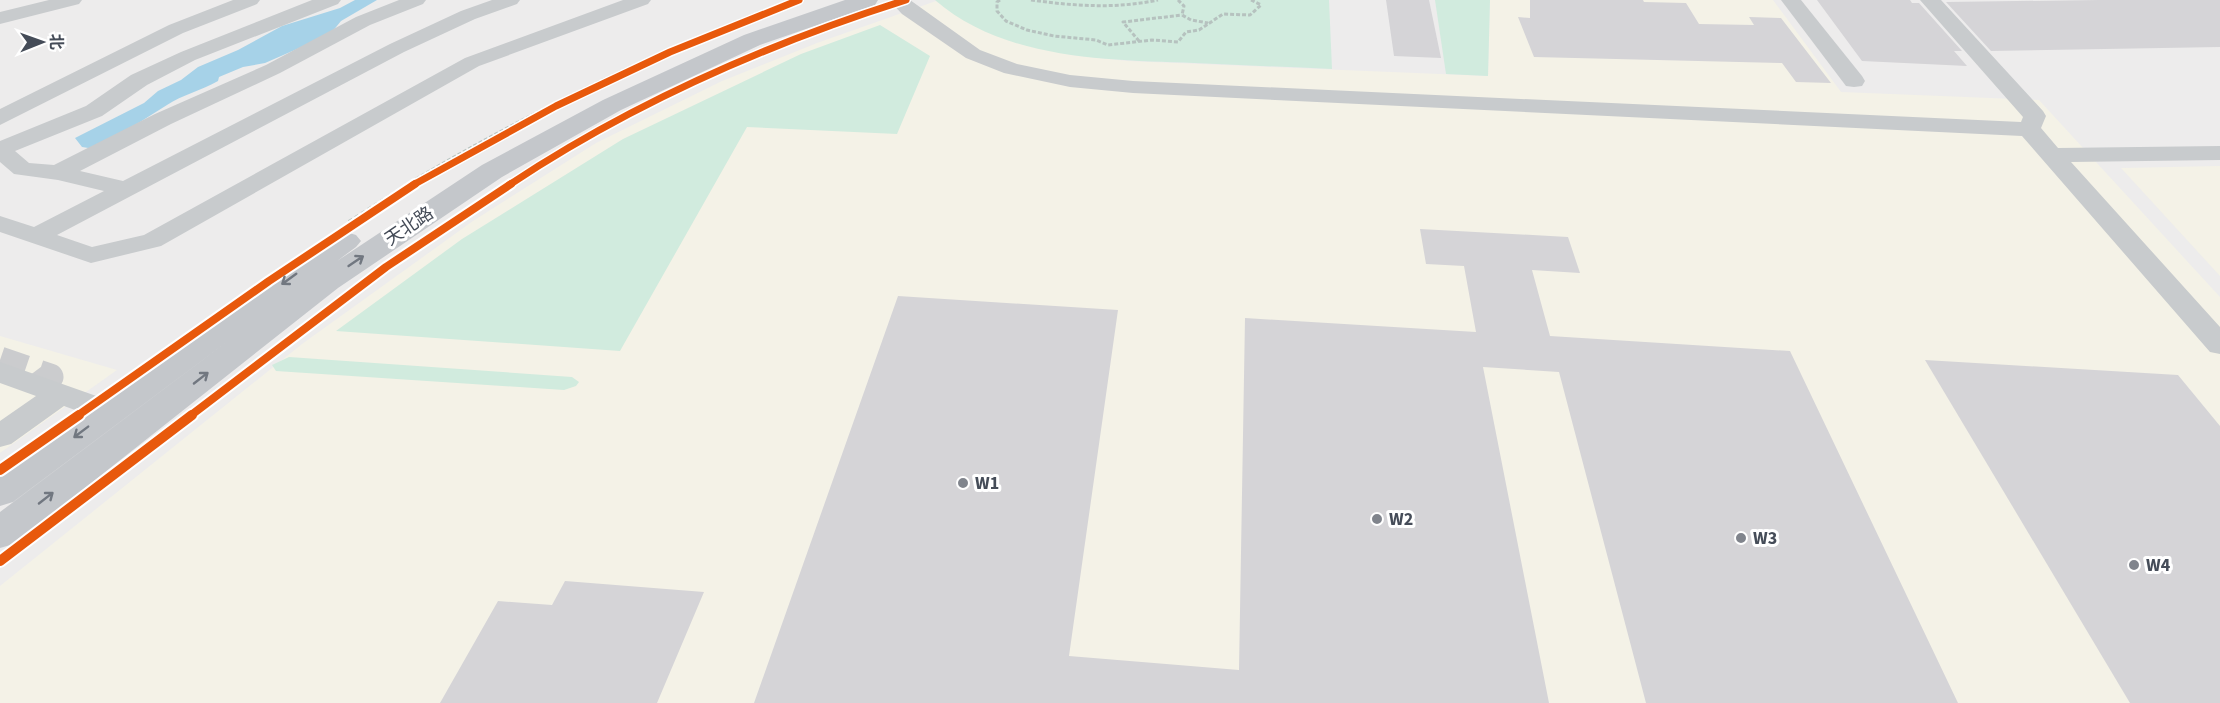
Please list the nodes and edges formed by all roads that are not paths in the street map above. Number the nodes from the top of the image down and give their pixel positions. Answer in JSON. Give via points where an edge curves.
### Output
{"nodes":[{"id":1,"x":72,"y":0,"type":"edge"},
{"id":2,"x":250,"y":0,"type":"edge"},
{"id":3,"x":331,"y":0,"type":"edge"},
{"id":4,"x":416,"y":0,"type":"edge"},
{"id":5,"x":510,"y":0,"type":"edge"},
{"id":6,"x":641,"y":0,"type":"edge"},
{"id":7,"x":823,"y":0,"type":"edge"},
{"id":8,"x":867,"y":0,"type":"edge"},
{"id":9,"x":899,"y":0,"type":"edge"},
{"id":10,"x":1791,"y":0,"type":"edge"},
{"id":11,"x":1930,"y":0,"type":"edge"},
{"id":12,"x":0,"y":18,"type":"edge"},
{"id":13,"x":1854,"y":81,"type":"dead end"},
{"id":14,"x":0,"y":118,"type":"edge"},
{"id":15,"x":2029,"y":129,"type":"junction"},
{"id":16,"x":0,"y":150,"type":"edge"},
{"id":17,"x":2220,"y":153,"type":"edge"},
{"id":18,"x":2052,"y":155,"type":"junction"},
{"id":19,"x":58,"y":172,"type":"junction"},
{"id":20,"x":126,"y":189,"type":"junction"},
{"id":21,"x":0,"y":224,"type":"edge"},
{"id":22,"x":36,"y":236,"type":"junction"},
{"id":23,"x":2220,"y":345,"type":"edge"},
{"id":24,"x":0,"y":372,"type":"edge"},
{"id":25,"x":60,"y":394,"type":"junction"},
{"id":26,"x":108,"y":411,"type":"junction"},
{"id":27,"x":0,"y":436,"type":"edge"},
{"id":28,"x":0,"y":492,"type":"edge"},
{"id":29,"x":0,"y":533,"type":"edge"}],
"edges":[{"from":1,"to":12,"type":"street"},
{"from":2,"to":14,"type":"street","via":[[176,29]]},
{"from":3,"to":16,"type":"street","via":[[188,56],[139,80],[94,111]]},
{"from":4,"to":19,"type":"street","via":[[363,21],[273,69]]},
{"from":5,"to":20,"type":"street","via":[[397,48]]},
{"from":6,"to":22,"type":"street","via":[[472,62],[152,241],[91,255]]},
{"from":7,"to":26,"type":"main road","name":"天北路","one_way":true,"via":[[733,33],[585,100],[460,165],[296,274]]},
{"from":29,"to":8,"type":"main road","name":"天北路","one_way":true,"via":[[327,280],[492,171],[612,105],[741,45]]},
{"from":9,"to":15,"type":"street","via":[[973,54],[1011,69],[1070,81]]},
{"from":10,"to":13,"type":"street"},
{"from":11,"to":15,"type":"street","via":[[2035,116]]},
{"from":15,"to":18,"type":"street"},
{"from":16,"to":19,"type":"street","via":[[22,169]]},
{"from":17,"to":18,"type":"street"},
{"from":18,"to":23,"type":"street"},
{"from":19,"to":20,"type":"street"},
{"from":20,"to":22,"type":"street"},
{"from":21,"to":22,"type":"street"},
{"from":24,"to":25,"type":"street"},
{"from":25,"to":26,"type":"street"},
{"from":25,"to":27,"type":"street"},
{"from":26,"to":28,"type":"main road","name":"天北路","one_way":true}]}
